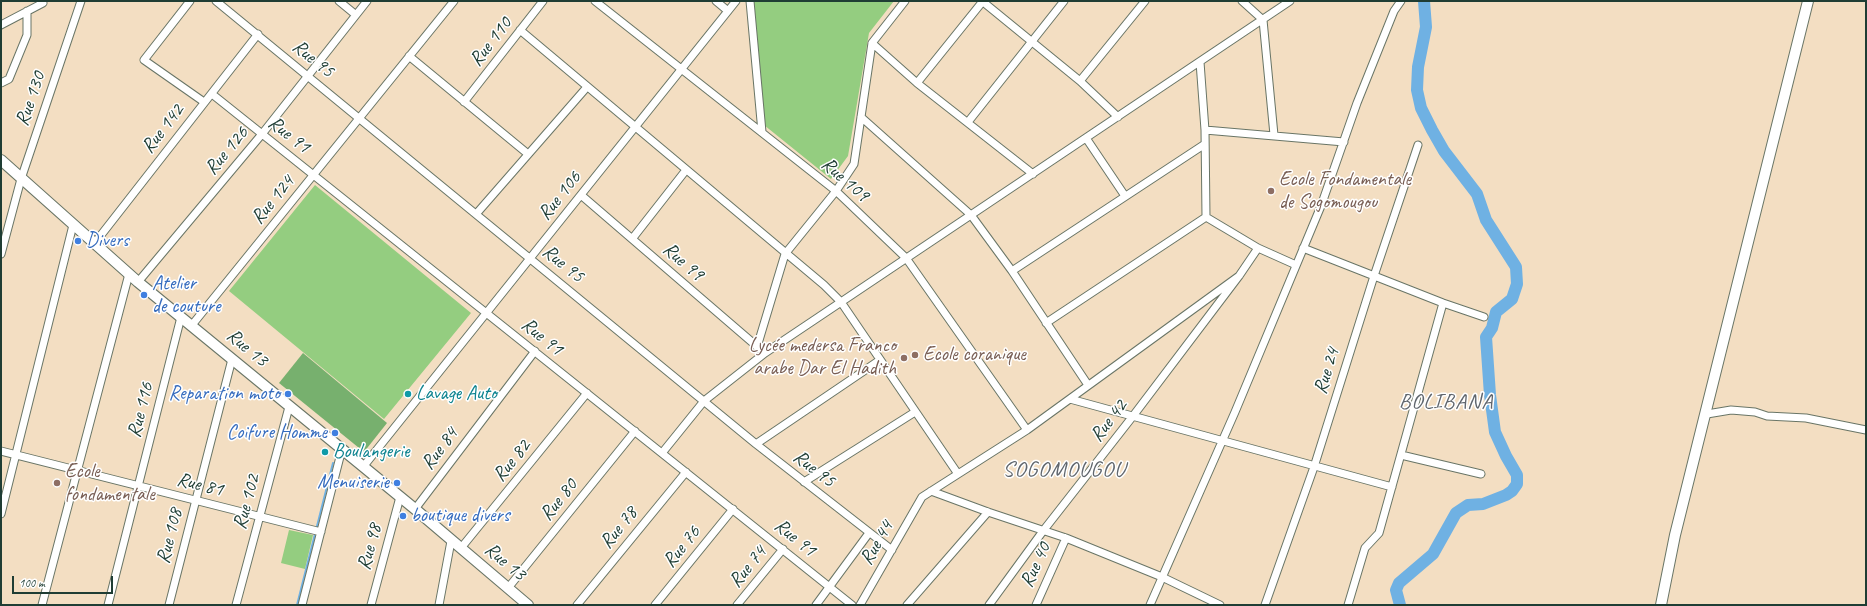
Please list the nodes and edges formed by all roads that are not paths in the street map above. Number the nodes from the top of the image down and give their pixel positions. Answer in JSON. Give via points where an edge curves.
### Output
{"nodes":[{"id":1,"x":81,"y":1,"type":"edge"},
{"id":2,"x":190,"y":1,"type":"edge"},
{"id":3,"x":216,"y":1,"type":"edge"},
{"id":4,"x":339,"y":1,"type":"edge"},
{"id":5,"x":367,"y":1,"type":"edge"},
{"id":6,"x":454,"y":1,"type":"edge"},
{"id":7,"x":543,"y":1,"type":"edge"},
{"id":8,"x":595,"y":1,"type":"edge"},
{"id":9,"x":716,"y":1,"type":"edge"},
{"id":10,"x":736,"y":1,"type":"edge"},
{"id":11,"x":750,"y":1,"type":"edge"},
{"id":12,"x":905,"y":1,"type":"edge"},
{"id":13,"x":983,"y":1,"type":"edge"},
{"id":14,"x":1064,"y":1,"type":"edge"},
{"id":15,"x":1145,"y":1,"type":"edge"},
{"id":16,"x":1242,"y":1,"type":"edge"},
{"id":17,"x":1290,"y":1,"type":"edge"},
{"id":18,"x":1401,"y":1,"type":"edge"},
{"id":19,"x":1808,"y":1,"type":"edge"},
{"id":20,"x":43,"y":3,"type":"dead end"},
{"id":21,"x":27,"y":11,"type":"junction"},
{"id":22,"x":728,"y":11,"type":"junction"},
{"id":23,"x":356,"y":15,"type":"junction"},
{"id":24,"x":1262,"y":20,"type":"junction"},
{"id":25,"x":1,"y":25,"type":"edge"},
{"id":26,"x":520,"y":30,"type":"junction"},
{"id":27,"x":258,"y":34,"type":"junction"},
{"id":28,"x":1032,"y":42,"type":"junction"},
{"id":29,"x":872,"y":43,"type":"junction"},
{"id":30,"x":409,"y":56,"type":"junction"},
{"id":31,"x":1200,"y":62,"type":"junction"},
{"id":32,"x":681,"y":69,"type":"junction"},
{"id":33,"x":308,"y":75,"type":"junction"},
{"id":34,"x":1080,"y":81,"type":"junction"},
{"id":35,"x":1,"y":83,"type":"edge"},
{"id":36,"x":917,"y":83,"type":"junction"},
{"id":37,"x":587,"y":87,"type":"junction"},
{"id":38,"x":212,"y":94,"type":"junction"},
{"id":39,"x":204,"y":102,"type":"junction"},
{"id":40,"x":464,"y":102,"type":"junction"},
{"id":41,"x":862,"y":117,"type":"junction"},
{"id":42,"x":1118,"y":117,"type":"junction"},
{"id":43,"x":360,"y":118,"type":"junction"},
{"id":44,"x":968,"y":122,"type":"junction"},
{"id":45,"x":635,"y":127,"type":"junction"},
{"id":46,"x":1204,"y":130,"type":"junction"},
{"id":47,"x":762,"y":132,"type":"junction"},
{"id":48,"x":262,"y":134,"type":"junction"},
{"id":49,"x":1274,"y":135,"type":"junction"},
{"id":50,"x":1086,"y":138,"type":"junction"},
{"id":51,"x":1344,"y":142,"type":"junction"},
{"id":52,"x":1205,"y":144,"type":"junction"},
{"id":53,"x":1418,"y":145,"type":"dead end"},
{"id":54,"x":528,"y":154,"type":"junction"},
{"id":55,"x":1,"y":160,"type":"edge"},
{"id":56,"x":686,"y":170,"type":"junction"},
{"id":57,"x":1033,"y":174,"type":"junction"},
{"id":58,"x":314,"y":175,"type":"junction"},
{"id":59,"x":21,"y":179,"type":"junction"},
{"id":60,"x":836,"y":190,"type":"junction"},
{"id":61,"x":581,"y":195,"type":"junction"},
{"id":62,"x":1125,"y":196,"type":"junction"},
{"id":63,"x":476,"y":213,"type":"junction"},
{"id":64,"x":971,"y":215,"type":"junction"},
{"id":65,"x":1206,"y":217,"type":"junction"},
{"id":66,"x":73,"y":225,"type":"junction"},
{"id":67,"x":632,"y":239,"type":"junction"},
{"id":68,"x":94,"y":244,"type":"junction"},
{"id":69,"x":1258,"y":248,"type":"junction"},
{"id":70,"x":1303,"y":248,"type":"junction"},
{"id":71,"x":1,"y":254,"type":"edge"},
{"id":72,"x":785,"y":254,"type":"junction"},
{"id":73,"x":530,"y":258,"type":"junction"},
{"id":74,"x":906,"y":258,"type":"junction"},
{"id":75,"x":1296,"y":265,"type":"junction"},
{"id":76,"x":1012,"y":271,"type":"junction"},
{"id":77,"x":129,"y":274,"type":"junction"},
{"id":78,"x":1239,"y":276,"type":"junction"},
{"id":79,"x":1374,"y":276,"type":"junction"},
{"id":80,"x":138,"y":282,"type":"junction"},
{"id":81,"x":841,"y":302,"type":"junction"},
{"id":82,"x":1443,"y":303,"type":"junction"},
{"id":83,"x":486,"y":313,"type":"junction"},
{"id":84,"x":181,"y":317,"type":"junction"},
{"id":85,"x":1484,"y":317,"type":"dead end"},
{"id":86,"x":1046,"y":323,"type":"junction"},
{"id":87,"x":192,"y":325,"type":"junction"},
{"id":88,"x":757,"y":346,"type":"junction"},
{"id":89,"x":535,"y":351,"type":"junction"},
{"id":90,"x":765,"y":354,"type":"junction"},
{"id":91,"x":232,"y":359,"type":"junction"},
{"id":92,"x":880,"y":360,"type":"junction"},
{"id":93,"x":1088,"y":385,"type":"junction"},
{"id":94,"x":587,"y":393,"type":"junction"},
{"id":95,"x":1070,"y":399,"type":"junction"},
{"id":96,"x":704,"y":401,"type":"junction"},
{"id":97,"x":289,"y":407,"type":"junction"},
{"id":98,"x":916,"y":412,"type":"junction"},
{"id":99,"x":1706,"y":414,"type":"junction"},
{"id":100,"x":1133,"y":416,"type":"junction"},
{"id":101,"x":1027,"y":430,"type":"junction"},
{"id":102,"x":1866,"y":430,"type":"edge"},
{"id":103,"x":635,"y":431,"type":"junction"},
{"id":104,"x":1222,"y":441,"type":"junction"},
{"id":105,"x":756,"y":444,"type":"junction"},
{"id":106,"x":342,"y":449,"type":"junction"},
{"id":107,"x":1,"y":451,"type":"edge"},
{"id":108,"x":662,"y":453,"type":"junction"},
{"id":109,"x":16,"y":455,"type":"junction"},
{"id":110,"x":1401,"y":455,"type":"junction"},
{"id":111,"x":363,"y":467,"type":"junction"},
{"id":112,"x":1314,"y":467,"type":"junction"},
{"id":113,"x":77,"y":470,"type":"junction"},
{"id":114,"x":686,"y":472,"type":"junction"},
{"id":115,"x":958,"y":474,"type":"junction"},
{"id":116,"x":1481,"y":474,"type":"dead end"},
{"id":117,"x":804,"y":482,"type":"junction"},
{"id":118,"x":138,"y":486,"type":"junction"},
{"id":119,"x":1392,"y":487,"type":"junction"},
{"id":120,"x":932,"y":491,"type":"junction"},
{"id":121,"x":400,"y":497,"type":"junction"},
{"id":122,"x":922,"y":497,"type":"joint"},
{"id":123,"x":196,"y":500,"type":"junction"},
{"id":124,"x":415,"y":509,"type":"junction"},
{"id":125,"x":733,"y":509,"type":"junction"},
{"id":126,"x":988,"y":512,"type":"junction"},
{"id":127,"x":1,"y":514,"type":"edge"},
{"id":128,"x":260,"y":517,"type":"junction"},
{"id":129,"x":1043,"y":531,"type":"junction"},
{"id":130,"x":320,"y":532,"type":"junction"},
{"id":131,"x":869,"y":533,"type":"junction"},
{"id":132,"x":1066,"y":538,"type":"junction"},
{"id":133,"x":451,"y":541,"type":"junction"},
{"id":134,"x":461,"y":548,"type":"junction"},
{"id":135,"x":783,"y":549,"type":"junction"},
{"id":136,"x":892,"y":550,"type":"junction"},
{"id":137,"x":1162,"y":577,"type":"junction"},
{"id":138,"x":830,"y":587,"type":"junction"},
{"id":139,"x":508,"y":588,"type":"junction"},
{"id":140,"x":42,"y":605,"type":"edge"},
{"id":141,"x":108,"y":605,"type":"edge"},
{"id":142,"x":169,"y":605,"type":"edge"},
{"id":143,"x":236,"y":605,"type":"edge"},
{"id":144,"x":302,"y":605,"type":"edge"},
{"id":145,"x":371,"y":605,"type":"edge"},
{"id":146,"x":439,"y":605,"type":"edge"},
{"id":147,"x":526,"y":605,"type":"edge"},
{"id":148,"x":577,"y":605,"type":"edge"},
{"id":149,"x":655,"y":605,"type":"edge"},
{"id":150,"x":737,"y":605,"type":"edge"},
{"id":151,"x":816,"y":605,"type":"edge"},
{"id":152,"x":852,"y":605,"type":"edge"},
{"id":153,"x":860,"y":605,"type":"edge"},
{"id":154,"x":907,"y":605,"type":"edge"},
{"id":155,"x":989,"y":605,"type":"edge"},
{"id":156,"x":1036,"y":605,"type":"edge"},
{"id":157,"x":1150,"y":605,"type":"edge"},
{"id":158,"x":1220,"y":605,"type":"edge"},
{"id":159,"x":1265,"y":605,"type":"edge"},
{"id":160,"x":1348,"y":605,"type":"edge"},
{"id":161,"x":1661,"y":605,"type":"edge"}],
"edges":[{"from":1,"to":59,"type":"street","name":"Rue 130"},
{"from":2,"to":39,"type":"street","via":[[144,60]]},
{"from":3,"to":27,"type":"street","name":"Rue 95"},
{"from":4,"to":23,"type":"street"},
{"from":5,"to":23,"type":"street","name":"Rue 126"},
{"from":6,"to":30,"type":"street","name":"Rue 124"},
{"from":7,"to":26,"type":"street","name":"Rue 110"},
{"from":8,"to":32,"type":"street","name":"Rue 109"},
{"from":9,"to":22,"type":"street"},
{"from":10,"to":22,"type":"street","name":"Rue 106"},
{"from":11,"to":47,"type":"street"},
{"from":12,"to":29,"type":"street"},
{"from":13,"to":28,"type":"street"},
{"from":13,"to":36,"type":"street"},
{"from":14,"to":28,"type":"street"},
{"from":15,"to":34,"type":"street"},
{"from":16,"to":24,"type":"street"},
{"from":17,"to":24,"type":"street"},
{"from":18,"to":51,"type":"street","via":[[1394,11]]},
{"from":19,"to":99,"type":"street"},
{"from":20,"to":21,"type":"street"},
{"from":21,"to":25,"type":"street"},
{"from":21,"to":35,"type":"street","via":[[27,35],[9,79]]},
{"from":22,"to":32,"type":"street","name":"Rue 106"},
{"from":23,"to":33,"type":"street","name":"Rue 126"},
{"from":24,"to":31,"type":"street"},
{"from":24,"to":49,"type":"street"},
{"from":26,"to":37,"type":"street"},
{"from":26,"to":40,"type":"street","name":"Rue 110"},
{"from":27,"to":33,"type":"street","name":"Rue 95"},
{"from":27,"to":38,"type":"street","name":"Rue 142"},
{"from":28,"to":34,"type":"street"},
{"from":28,"to":44,"type":"street"},
{"from":29,"to":36,"type":"street"},
{"from":29,"to":41,"type":"street"},
{"from":30,"to":40,"type":"street"},
{"from":30,"to":43,"type":"street","name":"Rue 124"},
{"from":31,"to":42,"type":"street"},
{"from":31,"to":46,"type":"street"},
{"from":32,"to":45,"type":"street","name":"Rue 106"},
{"from":32,"to":47,"type":"street","name":"Rue 109"},
{"from":33,"to":43,"type":"street","name":"Rue 95"},
{"from":33,"to":48,"type":"street","name":"Rue 126"},
{"from":34,"to":42,"type":"street"},
{"from":36,"to":44,"type":"street"},
{"from":37,"to":45,"type":"street"},
{"from":37,"to":54,"type":"street"},
{"from":38,"to":39,"type":"street","name":"Rue 142"},
{"from":38,"to":48,"type":"street","name":"Rue 91"},
{"from":39,"to":68,"type":"street","name":"Rue 142"},
{"from":40,"to":54,"type":"street"},
{"from":41,"to":60,"type":"street","via":[[854,164]]},
{"from":41,"to":64,"type":"street"},
{"from":42,"to":50,"type":"street"},
{"from":43,"to":58,"type":"street","name":"Rue 124"},
{"from":43,"to":63,"type":"street","name":"Rue 95"},
{"from":44,"to":57,"type":"street"},
{"from":45,"to":56,"type":"street"},
{"from":45,"to":61,"type":"street","name":"Rue 106"},
{"from":46,"to":49,"type":"street"},
{"from":46,"to":52,"type":"street"},
{"from":47,"to":60,"type":"street","name":"Rue 109"},
{"from":48,"to":58,"type":"street","name":"Rue 91"},
{"from":48,"to":80,"type":"street","name":"Rue 126"},
{"from":49,"to":51,"type":"street"},
{"from":50,"to":57,"type":"street"},
{"from":50,"to":62,"type":"street"},
{"from":51,"to":70,"type":"street"},
{"from":52,"to":62,"type":"street"},
{"from":52,"to":65,"type":"street"},
{"from":53,"to":79,"type":"street","name":"Rue 24"},
{"from":54,"to":63,"type":"street"},
{"from":55,"to":59,"type":"street","name":"Rue 13"},
{"from":56,"to":67,"type":"street"},
{"from":56,"to":72,"type":"street"},
{"from":57,"to":64,"type":"street"},
{"from":58,"to":83,"type":"street","name":"Rue 91"},
{"from":58,"to":87,"type":"street","name":"Rue 124"},
{"from":59,"to":66,"type":"street","name":"Rue 13"},
{"from":59,"to":71,"type":"street","name":"Rue 130"},
{"from":60,"to":72,"type":"street"},
{"from":60,"to":74,"type":"street","name":"Rue 109"},
{"from":61,"to":67,"type":"street","name":"Rue 99"},
{"from":61,"to":73,"type":"street","name":"Rue 106"},
{"from":62,"to":76,"type":"street"},
{"from":63,"to":73,"type":"street","name":"Rue 95"},
{"from":64,"to":74,"type":"street"},
{"from":64,"to":76,"type":"street"},
{"from":65,"to":69,"type":"street"},
{"from":65,"to":86,"type":"street"},
{"from":66,"to":68,"type":"street","name":"Rue 13"},
{"from":66,"to":109,"type":"street"},
{"from":67,"to":88,"type":"street","name":"Rue 99"},
{"from":68,"to":77,"type":"street","name":"Rue 13"},
{"from":69,"to":75,"type":"street"},
{"from":69,"to":78,"type":"street","name":"Rue 42"},
{"from":70,"to":75,"type":"street"},
{"from":70,"to":79,"type":"street"},
{"from":72,"to":81,"type":"street"},
{"from":72,"to":88,"type":"street"},
{"from":73,"to":83,"type":"street","name":"Rue 106"},
{"from":73,"to":96,"type":"street","name":"Rue 95"},
{"from":74,"to":81,"type":"street"},
{"from":74,"to":101,"type":"street","name":"Rue 109"},
{"from":75,"to":104,"type":"street"},
{"from":76,"to":86,"type":"street"},
{"from":77,"to":80,"type":"street","name":"Rue 13"},
{"from":77,"to":113,"type":"street"},
{"from":78,"to":93,"type":"street","name":"Rue 42"},
{"from":78,"to":100,"type":"street","name":"Rue 42"},
{"from":79,"to":82,"type":"street"},
{"from":79,"to":112,"type":"street","name":"Rue 24"},
{"from":80,"to":84,"type":"street","name":"Rue 13"},
{"from":81,"to":90,"type":"street"},
{"from":81,"to":92,"type":"street"},
{"from":82,"to":85,"type":"street"},
{"from":82,"to":110,"type":"street"},
{"from":83,"to":89,"type":"street","name":"Rue 91"},
{"from":83,"to":111,"type":"street","name":"Rue 106"},
{"from":84,"to":87,"type":"street","name":"Rue 13"},
{"from":84,"to":118,"type":"street","name":"Rue 116"},
{"from":86,"to":93,"type":"street"},
{"from":87,"to":91,"type":"street","name":"Rue 13"},
{"from":88,"to":90,"type":"street","name":"Rue 99"},
{"from":89,"to":94,"type":"street","name":"Rue 91"},
{"from":89,"to":124,"type":"street","name":"Rue 84"},
{"from":90,"to":96,"type":"street"},
{"from":91,"to":97,"type":"street","name":"Rue 13"},
{"from":91,"to":123,"type":"street","name":"Rue 108"},
{"from":92,"to":98,"type":"street"},
{"from":92,"to":105,"type":"street"},
{"from":93,"to":95,"type":"street","name":"Rue 42"},
{"from":94,"to":103,"type":"street","name":"Rue 91"},
{"from":94,"to":134,"type":"street","name":"Rue 82"},
{"from":95,"to":100,"type":"street"},
{"from":95,"to":101,"type":"street","name":"Rue 42"},
{"from":96,"to":105,"type":"street","name":"Rue 95"},
{"from":96,"to":108,"type":"street"},
{"from":97,"to":106,"type":"street","name":"Rue 13"},
{"from":97,"to":128,"type":"street","name":"Rue 102"},
{"from":98,"to":115,"type":"street"},
{"from":98,"to":117,"type":"street"},
{"from":99,"to":102,"type":"street","via":[[1731,410],[1756,412],[1767,416],[1806,418]]},
{"from":99,"to":161,"type":"street","via":[[1675,535]]},
{"from":100,"to":104,"type":"street"},
{"from":100,"to":129,"type":"street","name":"Rue 42"},
{"from":101,"to":115,"type":"street","name":"Rue 42"},
{"from":103,"to":108,"type":"street","name":"Rue 91"},
{"from":103,"to":139,"type":"street","name":"Rue 80"},
{"from":104,"to":112,"type":"street"},
{"from":104,"to":137,"type":"street"},
{"from":105,"to":117,"type":"street","name":"Rue 95"},
{"from":106,"to":111,"type":"street","name":"Rue 13"},
{"from":106,"to":130,"type":"street"},
{"from":107,"to":109,"type":"street","name":"Rue 81"},
{"from":108,"to":114,"type":"street","name":"Rue 91"},
{"from":109,"to":113,"type":"street","name":"Rue 81"},
{"from":109,"to":127,"type":"street"},
{"from":110,"to":116,"type":"street"},
{"from":110,"to":119,"type":"street"},
{"from":111,"to":121,"type":"street","name":"Rue 13"},
{"from":112,"to":119,"type":"street"},
{"from":112,"to":159,"type":"street","name":"Rue 24"},
{"from":113,"to":118,"type":"street","name":"Rue 81"},
{"from":113,"to":140,"type":"street"},
{"from":114,"to":125,"type":"street","name":"Rue 91"},
{"from":114,"to":148,"type":"street","name":"Rue 78"},
{"from":115,"to":120,"type":"street","name":"Rue 42"},
{"from":117,"to":131,"type":"street","name":"Rue 95"},
{"from":118,"to":123,"type":"street","name":"Rue 81"},
{"from":118,"to":141,"type":"street","name":"Rue 116"},
{"from":119,"to":160,"type":"street","via":[[1379,533],[1366,548]]},
{"from":120,"to":122,"type":"street","name":"Rue 42"},
{"from":120,"to":126,"type":"street"},
{"from":121,"to":124,"type":"street","name":"Rue 13"},
{"from":121,"to":145,"type":"street","name":"Rue 98"},
{"from":122,"to":136,"type":"street","name":"Rue 44"},
{"from":123,"to":128,"type":"street","name":"Rue 81"},
{"from":123,"to":142,"type":"street","name":"Rue 108"},
{"from":124,"to":133,"type":"street","name":"Rue 13"},
{"from":125,"to":135,"type":"street","name":"Rue 91"},
{"from":125,"to":149,"type":"street","name":"Rue 76"},
{"from":126,"to":129,"type":"street"},
{"from":126,"to":154,"type":"street"},
{"from":128,"to":130,"type":"street","name":"Rue 81"},
{"from":128,"to":143,"type":"street","name":"Rue 102"},
{"from":129,"to":132,"type":"street"},
{"from":129,"to":155,"type":"street","name":"Rue 42"},
{"from":130,"to":144,"type":"street"},
{"from":131,"to":136,"type":"street","name":"Rue 95"},
{"from":131,"to":138,"type":"street"},
{"from":132,"to":137,"type":"street"},
{"from":132,"to":156,"type":"street","name":"Rue 40"},
{"from":133,"to":134,"type":"street","name":"Rue 13"},
{"from":133,"to":146,"type":"street"},
{"from":134,"to":139,"type":"street","name":"Rue 13"},
{"from":135,"to":138,"type":"street","name":"Rue 91"},
{"from":135,"to":150,"type":"street","name":"Rue 74"},
{"from":136,"to":153,"type":"street","name":"Rue 44"},
{"from":137,"to":157,"type":"street"},
{"from":137,"to":158,"type":"street"},
{"from":138,"to":151,"type":"street"},
{"from":138,"to":152,"type":"street","name":"Rue 91"},
{"from":139,"to":147,"type":"street","name":"Rue 13"}]}
